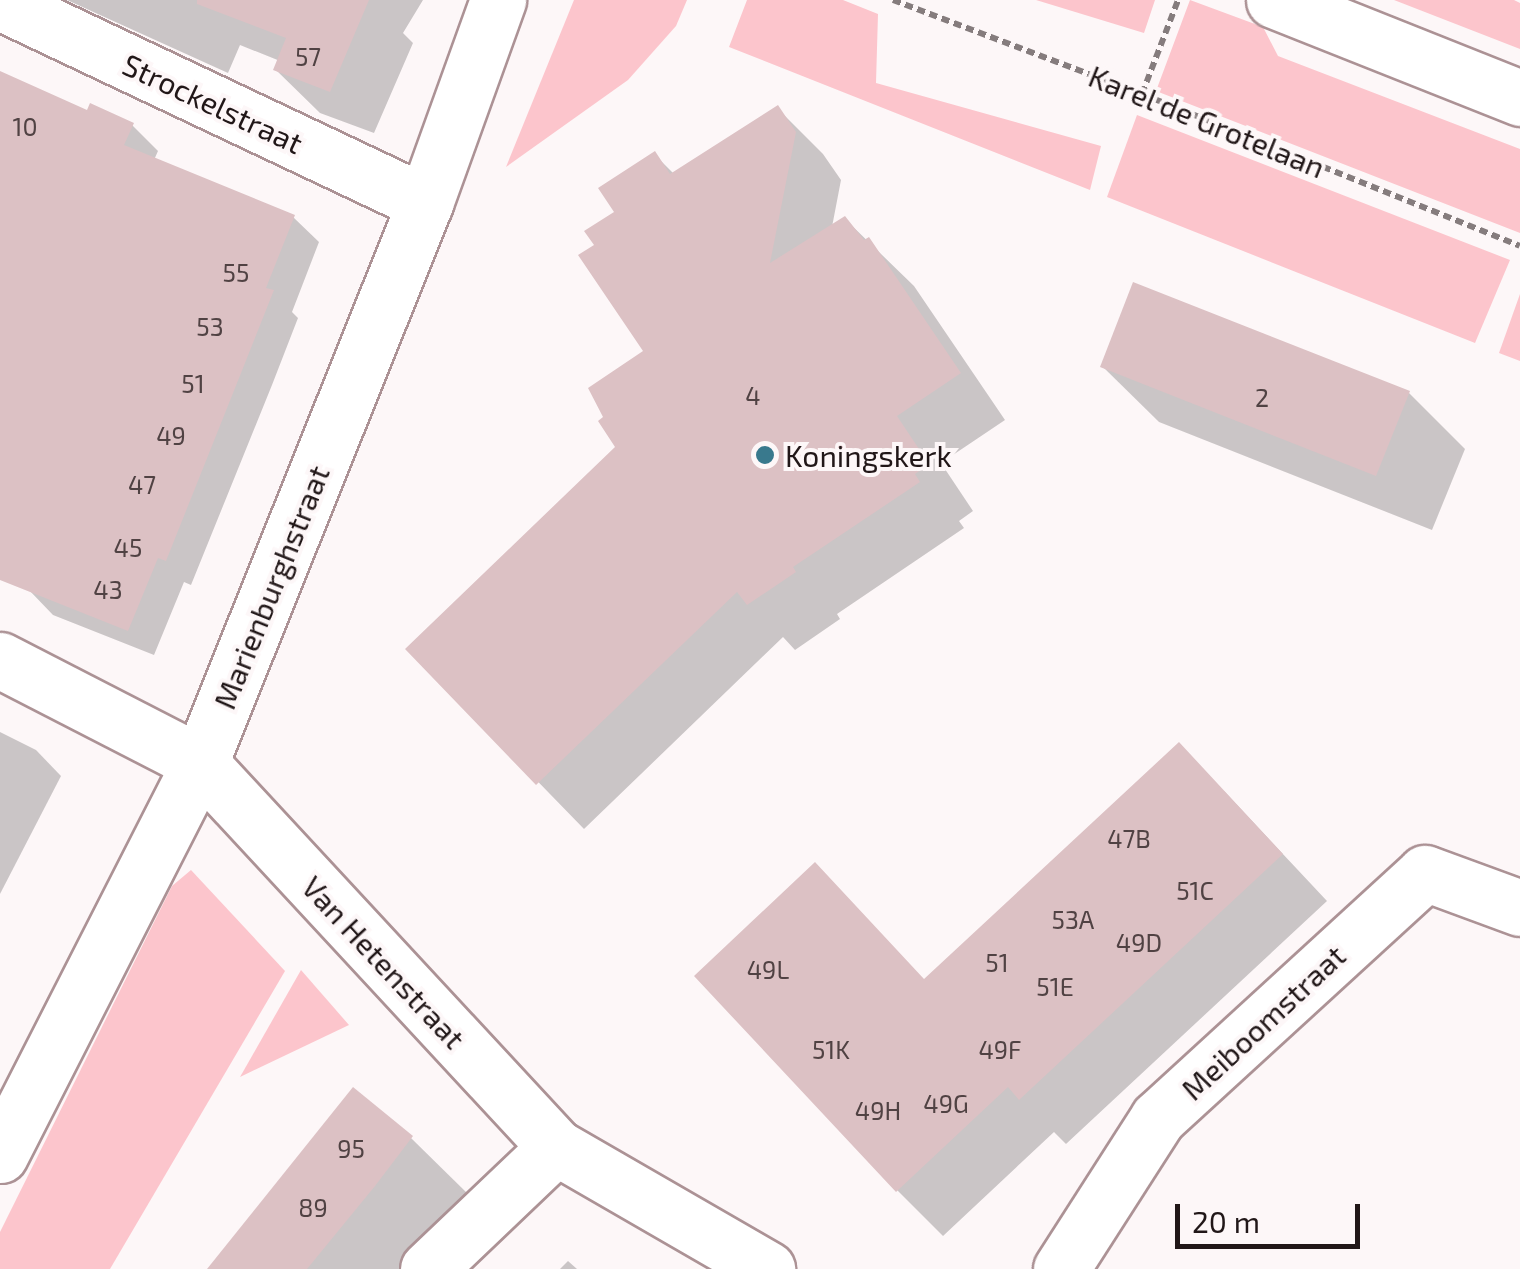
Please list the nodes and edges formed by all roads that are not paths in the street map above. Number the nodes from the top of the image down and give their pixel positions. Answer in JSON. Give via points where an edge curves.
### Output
{"nodes":[{"id":1,"x":498,"y":0,"type":"edge"},
{"id":2,"x":1274,"y":0,"type":"edge"},
{"id":3,"x":0,"y":2,"type":"edge"},
{"id":4,"x":1520,"y":98,"type":"edge"},
{"id":5,"x":425,"y":204,"type":"junction"},
{"id":6,"x":0,"y":660,"type":"edge"},
{"id":7,"x":200,"y":763,"type":"junction"},
{"id":8,"x":1520,"y":908,"type":"edge"},
{"id":9,"x":556,"y":1147,"type":"junction"},
{"id":10,"x":0,"y":1155,"type":"edge"},
{"id":11,"x":428,"y":1269,"type":"edge"},
{"id":12,"x":767,"y":1269,"type":"edge"},
{"id":13,"x":1061,"y":1269,"type":"edge"}],
"edges":[{"from":1,"to":5,"type":"street","name":"Marienburghstraat"},
{"from":2,"to":4,"type":"street"},
{"from":3,"to":5,"type":"street","name":"Strockelstraat"},
{"from":5,"to":7,"type":"street","name":"Marienburghstraat"},
{"from":6,"to":7,"type":"street","name":"Van Hetenstraat"},
{"from":7,"to":9,"type":"street","name":"Van Hetenstraat"},
{"from":7,"to":10,"type":"street","name":"Marienburghstraat"},
{"from":8,"to":13,"type":"street","name":"Meiboomstraat","via":[[1425,873],[1158,1118]]},
{"from":9,"to":11,"type":"street"},
{"from":9,"to":12,"type":"street","name":"Van Hetenstraat"}]}
